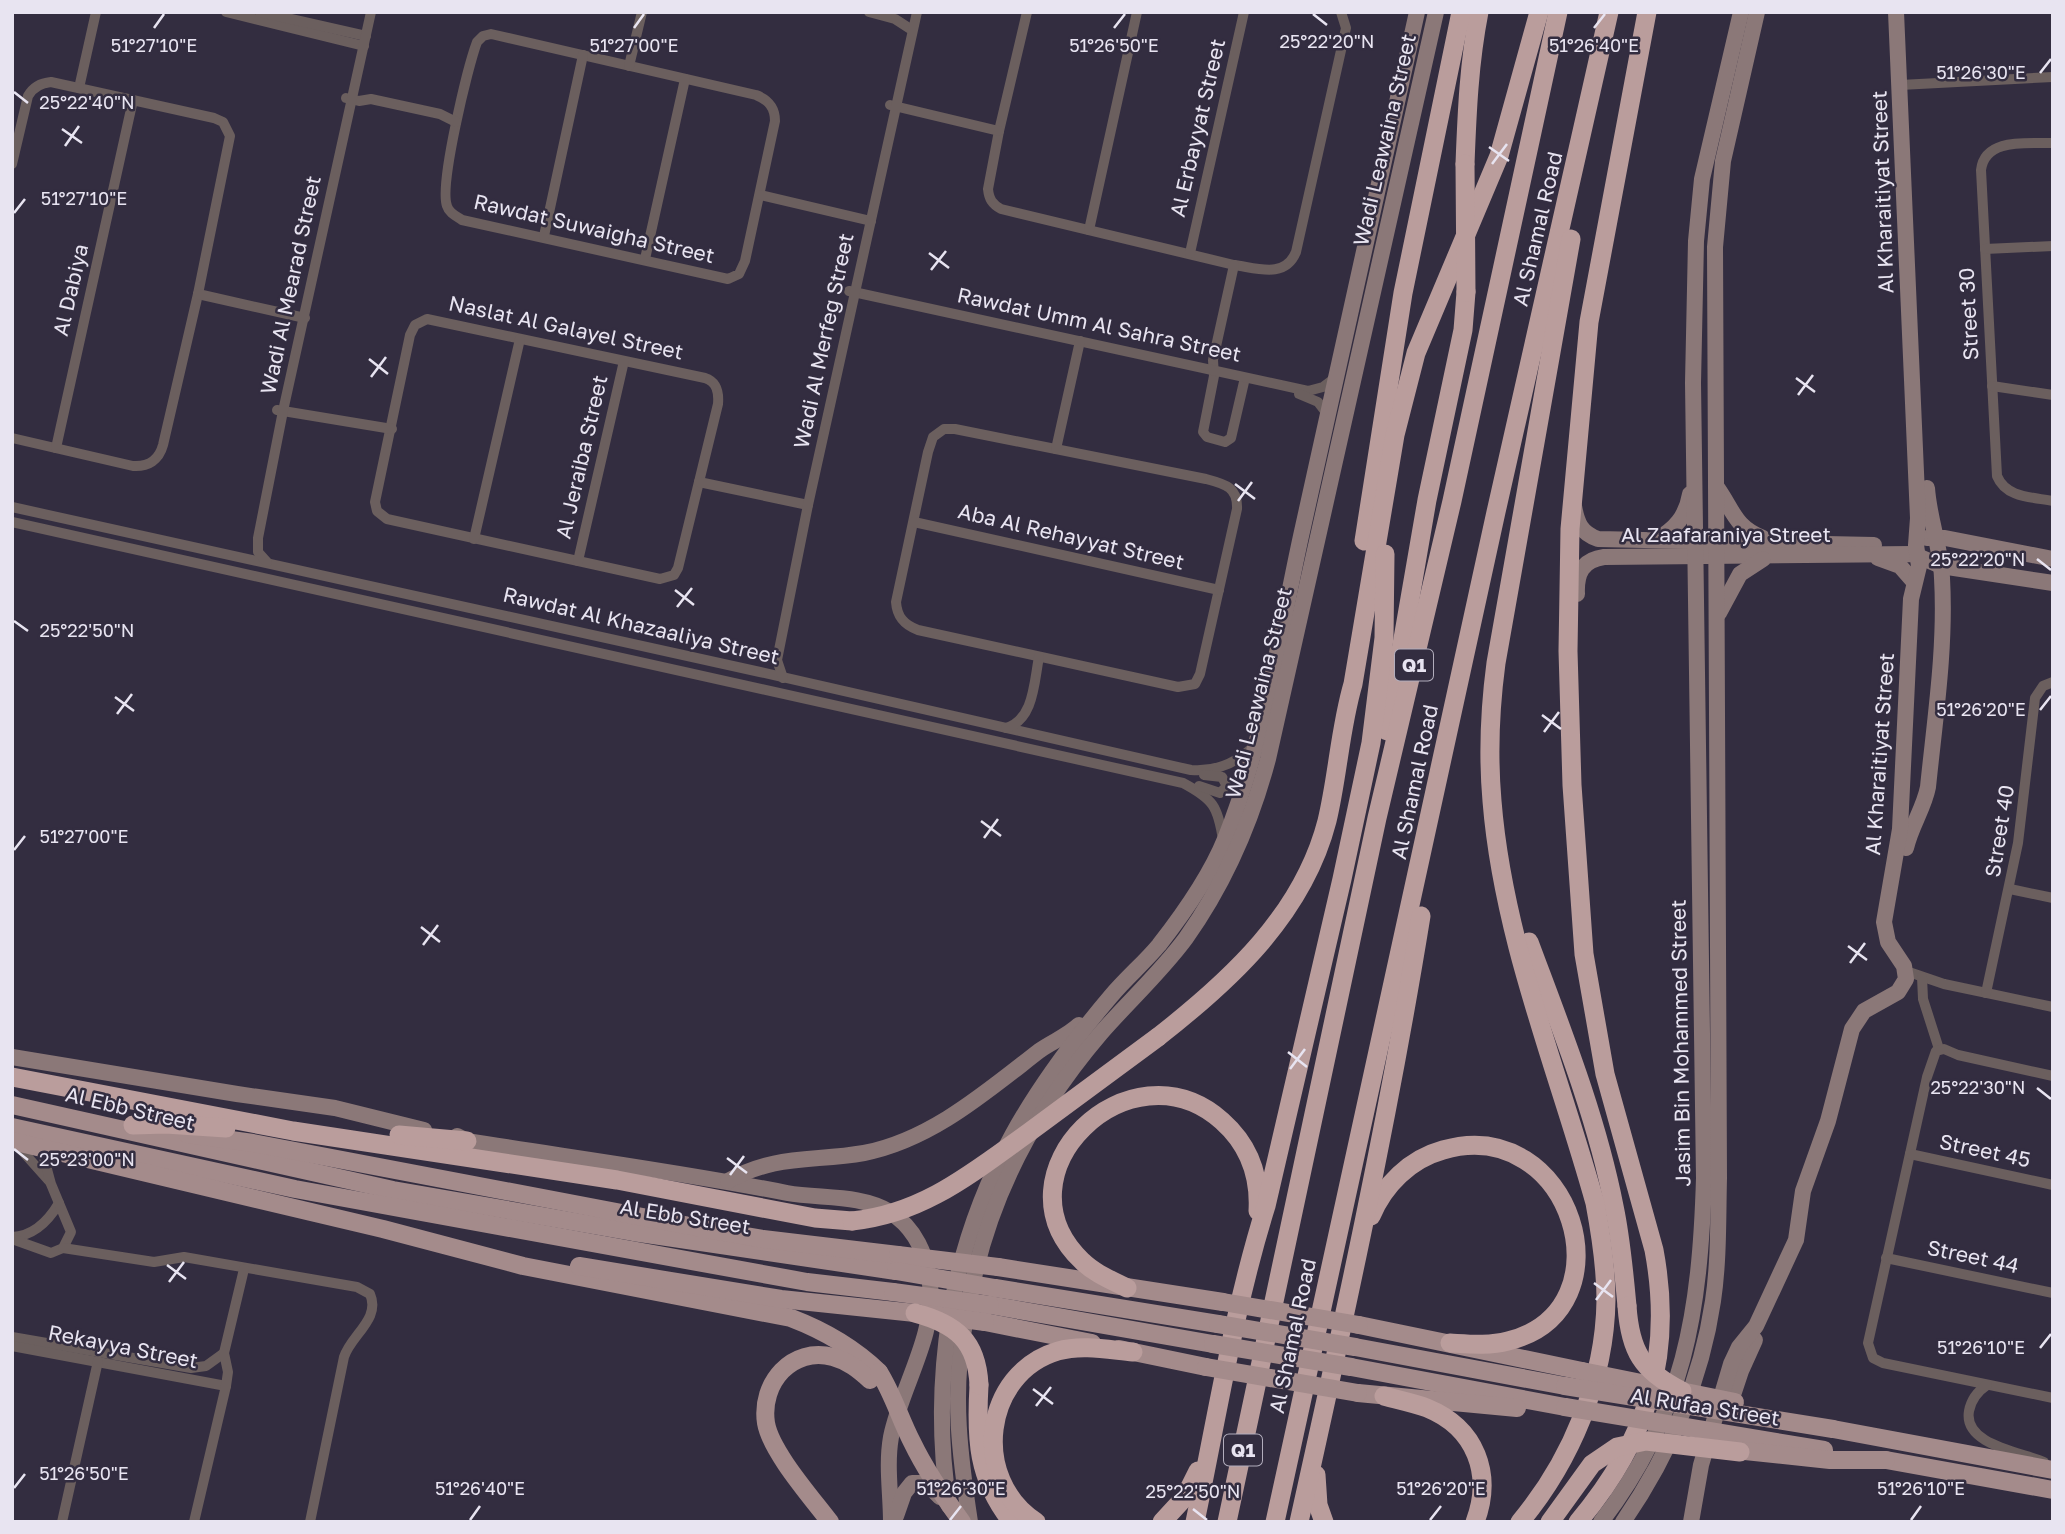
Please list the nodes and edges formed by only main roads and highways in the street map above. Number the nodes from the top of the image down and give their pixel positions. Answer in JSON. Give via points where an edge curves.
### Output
{"nodes":[{"id":1,"x":1417,"y":12,"type":"edge"},
{"id":2,"x":1428,"y":12,"type":"edge"},
{"id":3,"x":1436,"y":12,"type":"edge"},
{"id":4,"x":1461,"y":12,"type":"edge"},
{"id":5,"x":1479,"y":12,"type":"edge"},
{"id":6,"x":1539,"y":12,"type":"edge"},
{"id":7,"x":1558,"y":12,"type":"edge"},
{"id":8,"x":1609,"y":12,"type":"edge"},
{"id":9,"x":1647,"y":12,"type":"edge"},
{"id":10,"x":1741,"y":12,"type":"edge"},
{"id":11,"x":1757,"y":12,"type":"edge"},
{"id":12,"x":1896,"y":12,"type":"edge"},
{"id":13,"x":1905,"y":12,"type":"edge"},
{"id":14,"x":1595,"y":82,"type":"junction"},
{"id":15,"x":1904,"y":85,"type":"junction"},
{"id":16,"x":1407,"y":135,"type":"junction"},
{"id":17,"x":1395,"y":435,"type":"junction"},
{"id":18,"x":1694,"y":464,"type":"junction"},
{"id":19,"x":1716,"y":485,"type":"junction"},
{"id":20,"x":1573,"y":500,"type":"junction"},
{"id":21,"x":1935,"y":537,"type":"junction"},
{"id":22,"x":1656,"y":540,"type":"junction"},
{"id":23,"x":1772,"y":541,"type":"junction"},
{"id":24,"x":1917,"y":548,"type":"junction"},
{"id":25,"x":1695,"y":549,"type":"junction"},
{"id":26,"x":1716,"y":549,"type":"junction"},
{"id":27,"x":1869,"y":555,"type":"junction"},
{"id":28,"x":1766,"y":557,"type":"junction"},
{"id":29,"x":2053,"y":559,"type":"edge"},
{"id":30,"x":1941,"y":566,"type":"junction"},
{"id":31,"x":1914,"y":582,"type":"junction"},
{"id":32,"x":2053,"y":583,"type":"edge"},
{"id":33,"x":1716,"y":618,"type":"junction"},
{"id":34,"x":1346,"y":708,"type":"junction"},
{"id":35,"x":1572,"y":749,"type":"junction"},
{"id":36,"x":1383,"y":797,"type":"junction"},
{"id":37,"x":1908,"y":817,"type":"junction"},
{"id":38,"x":1427,"y":835,"type":"junction"},
{"id":39,"x":1504,"y":883,"type":"junction"},
{"id":40,"x":1112,"y":995,"type":"junction"},
{"id":41,"x":1872,"y":1009,"type":"junction"},
{"id":42,"x":12,"y":1057,"type":"edge"},
{"id":43,"x":12,"y":1077,"type":"edge"},
{"id":44,"x":12,"y":1105,"type":"edge"},
{"id":45,"x":259,"y":1123,"type":"junction"},
{"id":46,"x":134,"y":1125,"type":"junction"},
{"id":47,"x":100,"y":1126,"type":"junction"},
{"id":48,"x":293,"y":1131,"type":"junction"},
{"id":49,"x":13,"y":1137,"type":"edge"},
{"id":50,"x":467,"y":1141,"type":"junction"},
{"id":51,"x":728,"y":1181,"type":"junction"},
{"id":52,"x":504,"y":1225,"type":"junction"},
{"id":53,"x":1363,"y":1233,"type":"junction"},
{"id":54,"x":1256,"y":1238,"type":"junction"},
{"id":55,"x":897,"y":1263,"type":"junction"},
{"id":56,"x":523,"y":1265,"type":"junction"},
{"id":57,"x":706,"y":1286,"type":"junction"},
{"id":58,"x":1127,"y":1288,"type":"junction"},
{"id":59,"x":990,"y":1305,"type":"junction"},
{"id":60,"x":915,"y":1313,"type":"junction"},
{"id":61,"x":1450,"y":1343,"type":"junction"},
{"id":62,"x":1355,"y":1347,"type":"joint"},
{"id":63,"x":1133,"y":1352,"type":"junction"},
{"id":64,"x":1351,"y":1367,"type":"joint"},
{"id":65,"x":874,"y":1376,"type":"junction"},
{"id":66,"x":1682,"y":1391,"type":"junction"},
{"id":67,"x":1384,"y":1396,"type":"junction"},
{"id":68,"x":1564,"y":1407,"type":"junction"},
{"id":69,"x":1216,"y":1424,"type":"junction"},
{"id":70,"x":1833,"y":1429,"type":"junction"},
{"id":71,"x":1317,"y":1440,"type":"junction"},
{"id":72,"x":1740,"y":1451,"type":"junction"},
{"id":73,"x":1886,"y":1460,"type":"junction"},
{"id":74,"x":2053,"y":1468,"type":"edge"},
{"id":75,"x":2053,"y":1490,"type":"edge"},
{"id":76,"x":955,"y":1520,"type":"edge"},
{"id":77,"x":830,"y":1522,"type":"edge"},
{"id":78,"x":892,"y":1522,"type":"edge"},
{"id":79,"x":970,"y":1522,"type":"edge"},
{"id":80,"x":1012,"y":1522,"type":"edge"},
{"id":81,"x":1036,"y":1522,"type":"edge"},
{"id":82,"x":1162,"y":1522,"type":"edge"},
{"id":83,"x":1195,"y":1522,"type":"edge"},
{"id":84,"x":1227,"y":1522,"type":"edge"},
{"id":85,"x":1275,"y":1522,"type":"edge"},
{"id":86,"x":1299,"y":1522,"type":"edge"},
{"id":87,"x":1324,"y":1522,"type":"edge"},
{"id":88,"x":1475,"y":1522,"type":"edge"},
{"id":89,"x":1520,"y":1522,"type":"edge"},
{"id":90,"x":1540,"y":1522,"type":"edge"},
{"id":91,"x":1550,"y":1522,"type":"edge"},
{"id":92,"x":1578,"y":1522,"type":"edge"},
{"id":93,"x":1601,"y":1522,"type":"edge"},
{"id":94,"x":1623,"y":1522,"type":"edge"},
{"id":95,"x":1691,"y":1522,"type":"edge"},
{"id":96,"x":1702,"y":1522,"type":"edge"}],
"edges":[{"from":1,"to":40,"type":"main road","name":"Wadi Leawaina Street","via":[[1244,786],[1205,877],[1158,946]]},
{"from":2,"to":16,"type":"main road"},
{"from":3,"to":16,"type":"main road","name":"Wadi Leawaina Street"},
{"from":4,"to":34,"type":"highway","via":[[1399,320],[1352,631]]},
{"from":5,"to":36,"type":"highway","bridge":true,"via":[[1467,96],[1463,330],[1391,705]]},
{"from":6,"to":17,"type":"highway","via":[[1499,156],[1416,353]]},
{"from":7,"to":36,"type":"highway","name":"Al Shamal Road","number":"Q1"},
{"from":8,"to":14,"type":"highway","name":"Al Shamal Road","number":"Q1"},
{"from":9,"to":20,"type":"highway","via":[[1590,322]]},
{"from":10,"to":18,"type":"main road","via":[[1699,201]]},
{"from":11,"to":19,"type":"main road","via":[[1723,161],[1718,203]]},
{"from":12,"to":15,"type":"main road","name":"Al Kharaitiyat Street"},
{"from":13,"to":15,"type":"main road","name":"Al Kharaitiyat Street"},
{"from":14,"to":38,"type":"highway","name":"Al Shamal Road","number":"Q1"},
{"from":14,"to":39,"type":"highway","via":[[1493,687],[1491,799]]},
{"from":15,"to":21,"type":"main road","name":"Al Kharaitiyat Street","via":[[1927,484]]},
{"from":15,"to":24,"type":"main road","name":"Al Kharaitiyat Street"},
{"from":16,"to":79,"type":"main road","name":"Wadi Leawaina Street","via":[[1268,759],[1250,818],[1221,883],[1186,938],[1059,1086],[1018,1156],[985,1231],[961,1345],[957,1404]]},
{"from":17,"to":34,"type":"highway"},
{"from":17,"to":54,"type":"highway","via":[[1384,567],[1384,638],[1371,743]]},
{"from":18,"to":22,"type":"main road","via":[[1685,514],[1674,529]]},
{"from":18,"to":25,"type":"main road"},
{"from":19,"to":23,"type":"main road","via":[[1740,525]]},
{"from":19,"to":26,"type":"main road"},
{"from":20,"to":22,"type":"main road","name":"Al Zaafaraniya Street","via":[[1577,522],[1592,537]]},
{"from":20,"to":35,"type":"highway","via":[[1568,589]]},
{"from":21,"to":24,"type":"main road","name":"Al Zaafaraniya Street"},
{"from":21,"to":29,"type":"main road","name":"Al Zaafaraniya Street"},
{"from":21,"to":30,"type":"main road","name":"Al Kharaitiyat Street"},
{"from":22,"to":25,"type":"main road","name":"Al Zaafaraniya Street"},
{"from":23,"to":24,"type":"main road","name":"Al Zaafaraniya Street"},
{"from":23,"to":26,"type":"main road","name":"Al Zaafaraniya Street"},
{"from":24,"to":27,"type":"main road","name":"Al Zaafaraniya Street"},
{"from":24,"to":30,"type":"main road","name":"Al Zaafaraniya Street"},
{"from":24,"to":31,"type":"main road","name":"Al Kharaitiyat Street"},
{"from":25,"to":26,"type":"main road","name":"Al Zaafaraniya Street"},
{"from":25,"to":35,"type":"main road","name":"Al Zaafaraniya Street","via":[[1604,557],[1581,569],[1576,583],[1577,704]]},
{"from":25,"to":93,"type":"main road","name":"Jasim Bin Mohammed Street","via":[[1704,1178],[1697,1290],[1687,1347],[1666,1413],[1638,1468]]},
{"from":26,"to":28,"type":"main road","name":"Al Zaafaraniya Street"},
{"from":26,"to":33,"type":"main road","name":"Jasim Bin Mohammed Street"},
{"from":27,"to":28,"type":"main road","name":"Al Zaafaraniya Street"},
{"from":27,"to":31,"type":"main road","via":[[1900,566]]},
{"from":28,"to":33,"type":"main road","via":[[1740,574]]},
{"from":30,"to":32,"type":"main road","name":"Al Zaafaraniya Street"},
{"from":30,"to":37,"type":"main road","name":"Al Kharaitiyat Street","via":[[1941,656],[1928,787],[1925,799]]},
{"from":31,"to":37,"type":"main road","name":"Al Kharaitiyat Street","via":[[1910,599]]},
{"from":33,"to":94,"type":"main road","name":"Jasim Bin Mohammed Street","via":[[1719,1178],[1715,1281],[1703,1353],[1688,1400],[1656,1469]]},
{"from":34,"to":48,"type":"highway","bridge":true,"via":[[1336,778],[1315,854],[1290,903],[1257,948],[1203,1001],[1092,1087],[949,1188],[898,1213],[852,1221],[815,1218],[523,1165]]},
{"from":35,"to":92,"type":"highway","via":[[1586,968],[1605,1074],[1654,1250],[1661,1328],[1654,1382],[1640,1427],[1605,1488]]},
{"from":36,"to":84,"type":"highway","name":"Al Shamal Road","number":"Q1"},
{"from":37,"to":41,"type":"main road","name":"Al Kharaitiyat Street","via":[[1884,922],[1888,942],[1913,974],[1902,988]]},
{"from":38,"to":53,"type":"highway","via":[[1423,906]]},
{"from":38,"to":85,"type":"highway","name":"Al Shamal Road","number":"Q1"},
{"from":39,"to":66,"type":"highway","bridge":true,"via":[[1588,1105],[1615,1206],[1632,1340],[1644,1365]]},
{"from":39,"to":89,"type":"highway","via":[[1518,950],[1595,1203],[1606,1301],[1599,1360],[1578,1427],[1548,1484]]},
{"from":40,"to":51,"type":"main road","via":[[1065,1037],[922,1133],[863,1153],[773,1162]]},
{"from":40,"to":76,"type":"main road","name":"Wadi Leawaina Street","via":[[1035,1097],[989,1177],[973,1220],[954,1292],[943,1370],[943,1462]]},
{"from":41,"to":95,"type":"main road","via":[[1859,1017],[1852,1029],[1828,1121],[1803,1191],[1796,1240],[1756,1326],[1731,1364],[1703,1458]]},
{"from":41,"to":96,"type":"main road","via":[[1852,1048],[1810,1190],[1800,1243],[1737,1382],[1714,1456]]},
{"from":42,"to":50,"type":"main road","via":[[335,1108]]},
{"from":43,"to":45,"type":"highway"},
{"from":44,"to":47,"type":"main road","name":"Al Ebb Street"},
{"from":45,"to":48,"type":"highway"},
{"from":45,"to":50,"type":"highway"},
{"from":46,"to":47,"type":"main road"},
{"from":46,"to":48,"type":"highway"},
{"from":46,"to":55,"type":"main road"},
{"from":47,"to":55,"type":"main road","name":"Al Ebb Street","via":[[459,1202],[738,1249]]},
{"from":49,"to":52,"type":"main road","name":"Al Ebb Street"},
{"from":49,"to":56,"type":"main road"},
{"from":50,"to":51,"type":"main road"},
{"from":51,"to":78,"type":"main road","via":[[875,1205],[900,1219],[919,1244],[928,1269],[930,1303],[891,1437]]},
{"from":52,"to":57,"type":"main road","via":[[559,1244],[690,1276]]},
{"from":52,"to":59,"type":"main road","name":"Al Ebb Street","bridge":true,"via":[[793,1279]]},
{"from":53,"to":61,"type":"highway","via":[[1374,1209],[1402,1172],[1424,1156],[1449,1148],[1477,1146],[1508,1152],[1552,1183],[1569,1211],[1576,1241],[1575,1270],[1566,1297],[1547,1321],[1521,1337],[1497,1343]]},
{"from":53,"to":71,"type":"highway"},
{"from":54,"to":58,"type":"highway","via":[[1257,1178],[1246,1150],[1228,1126],[1204,1108],[1175,1098],[1147,1097],[1118,1104],[1084,1126],[1068,1145],[1056,1173],[1054,1204],[1074,1252],[1093,1270]]},
{"from":54,"to":69,"type":"highway"},
{"from":55,"to":58,"type":"main road","bridge":true,"via":[[998,1267]]},
{"from":55,"to":59,"type":"main road","name":"Al Ebb Street","bridge":true},
{"from":56,"to":57,"type":"main road","via":[[564,1264]]},
{"from":56,"to":65,"type":"main road","via":[[791,1318],[843,1342]]},
{"from":57,"to":60,"type":"main road"},
{"from":58,"to":61,"type":"main road","bridge":true},
{"from":59,"to":60,"type":"main road","bridge":true},
{"from":59,"to":62,"type":"main road","name":"Al Ebb Street","bridge":true,"via":[[1218,1324]]},
{"from":59,"to":63,"type":"main road"},
{"from":59,"to":64,"type":"main road","name":"Al Ebb Street","bridge":true},
{"from":60,"to":80,"type":"highway","bridge":true,"via":[[948,1324],[975,1358],[980,1456],[988,1481]]},
{"from":61,"to":66,"type":"main road","bridge":true},
{"from":62,"to":70,"type":"main road","name":"Al Rufaa Street","bridge":true},
{"from":63,"to":67,"type":"main road","bridge":true},
{"from":63,"to":81,"type":"highway","via":[[1059,1350],[1029,1365],[1004,1394],[993,1424],[994,1457],[1006,1488]]},
{"from":64,"to":68,"type":"main road","name":"Al Rufaa Street"},
{"from":65,"to":76,"type":"main road","bridge":true,"via":[[888,1386]]},
{"from":65,"to":77,"type":"main road","via":[[834,1357],[811,1355],[787,1365],[768,1391],[766,1425],[773,1441]]},
{"from":66,"to":70,"type":"main road","bridge":true},
{"from":67,"to":68,"type":"main road","via":[[1537,1409]]},
{"from":67,"to":88,"type":"highway","via":[[1440,1414],[1471,1444],[1482,1472],[1482,1500]]},
{"from":68,"to":73,"type":"main road","name":"Al Rufaa Street","bridge":true},
{"from":69,"to":82,"type":"highway","via":[[1192,1485]]},
{"from":69,"to":83,"type":"highway"},
{"from":70,"to":74,"type":"main road","name":"Al Rufaa Street"},
{"from":71,"to":86,"type":"highway"},
{"from":71,"to":87,"type":"highway","via":[[1316,1487]]},
{"from":72,"to":73,"type":"main road","bridge":true},
{"from":72,"to":90,"type":"main road","bridge":true,"via":[[1654,1435],[1618,1440],[1581,1466]]},
{"from":72,"to":91,"type":"highway","bridge":true,"via":[[1646,1441],[1617,1447],[1592,1464]]},
{"from":73,"to":75,"type":"main road","name":"Al Rufaa Street"},
{"from":76,"to":78,"type":"main road","via":[[931,1486],[917,1481],[904,1493]]}]}
